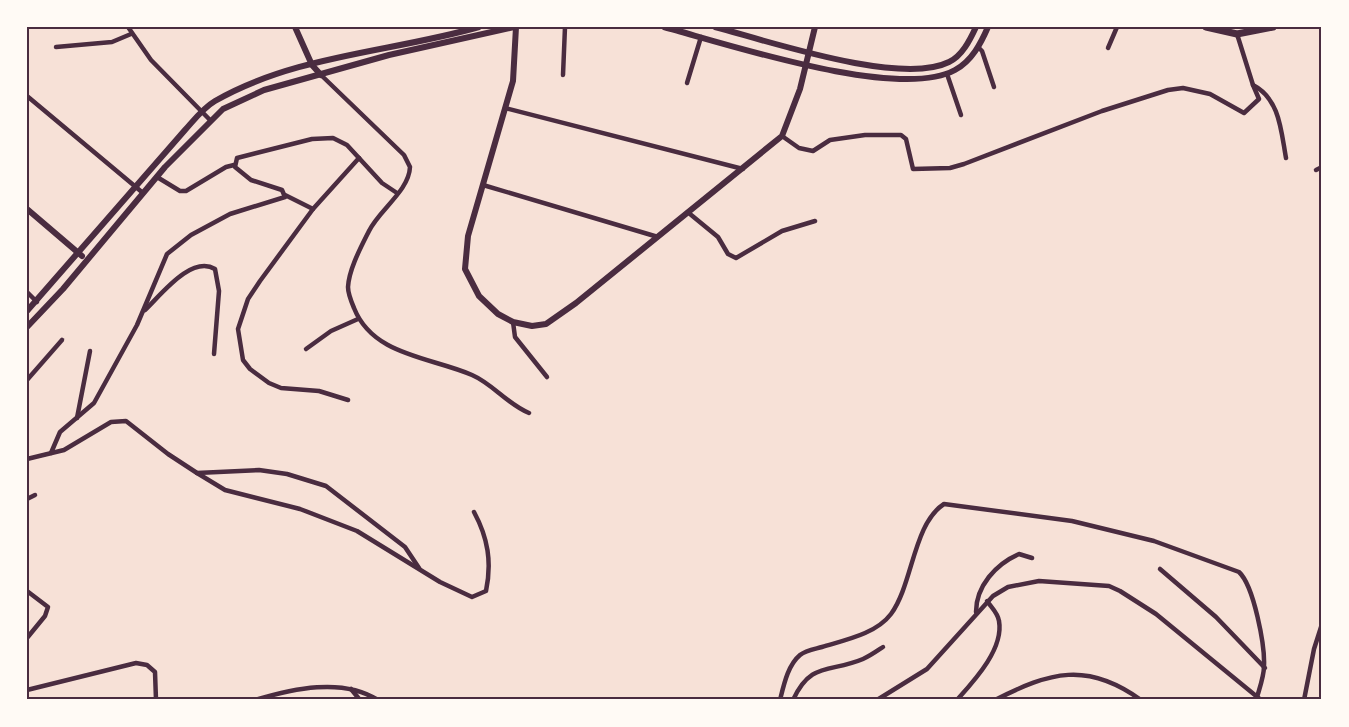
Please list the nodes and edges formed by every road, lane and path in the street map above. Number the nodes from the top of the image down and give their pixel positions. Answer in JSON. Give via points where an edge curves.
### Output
{"nodes":[{"id":1,"x":128,"y":27,"type":"edge"},
{"id":2,"x":295,"y":27,"type":"edge"},
{"id":3,"x":479,"y":27,"type":"edge"},
{"id":4,"x":515,"y":27,"type":"edge"},
{"id":5,"x":565,"y":27,"type":"edge"},
{"id":6,"x":664,"y":27,"type":"edge"},
{"id":7,"x":716,"y":27,"type":"edge"},
{"id":8,"x":815,"y":27,"type":"edge"},
{"id":9,"x":976,"y":27,"type":"edge"},
{"id":10,"x":988,"y":27,"type":"edge"},
{"id":11,"x":1117,"y":27,"type":"edge"},
{"id":12,"x":1206,"y":27,"type":"edge"},
{"id":13,"x":1273,"y":27,"type":"edge"},
{"id":14,"x":131,"y":34,"type":"junction"},
{"id":15,"x":1238,"y":34,"type":"junction"},
{"id":16,"x":701,"y":37,"type":"junction"},
{"id":17,"x":56,"y":47,"type":"dead end"},
{"id":18,"x":978,"y":47,"type":"junction"},
{"id":19,"x":1108,"y":48,"type":"dead end"},
{"id":20,"x":810,"y":52,"type":"junction"},
{"id":21,"x":807,"y":64,"type":"junction"},
{"id":22,"x":312,"y":65,"type":"junction"},
{"id":23,"x":947,"y":74,"type":"junction"},
{"id":24,"x":321,"y":75,"type":"junction"},
{"id":25,"x":563,"y":75,"type":"dead end"},
{"id":26,"x":687,"y":83,"type":"dead end"},
{"id":27,"x":1253,"y":85,"type":"junction"},
{"id":28,"x":994,"y":87,"type":"dead end"},
{"id":29,"x":27,"y":96,"type":"edge"},
{"id":30,"x":505,"y":108,"type":"junction"},
{"id":31,"x":202,"y":111,"type":"junction"},
{"id":32,"x":961,"y":115,"type":"dead end"},
{"id":33,"x":210,"y":120,"type":"junction"},
{"id":34,"x":782,"y":136,"type":"junction"},
{"id":35,"x":359,"y":158,"type":"junction"},
{"id":36,"x":1286,"y":158,"type":"dead end"},
{"id":37,"x":234,"y":165,"type":"junction"},
{"id":38,"x":1322,"y":167,"type":"edge"},
{"id":39,"x":743,"y":170,"type":"junction"},
{"id":40,"x":1316,"y":170,"type":"dead end"},
{"id":41,"x":157,"y":177,"type":"junction"},
{"id":42,"x":483,"y":185,"type":"junction"},
{"id":43,"x":135,"y":186,"type":"junction"},
{"id":44,"x":143,"y":193,"type":"junction"},
{"id":45,"x":398,"y":193,"type":"junction"},
{"id":46,"x":285,"y":195,"type":"junction"},
{"id":47,"x":27,"y":209,"type":"edge"},
{"id":48,"x":313,"y":209,"type":"junction"},
{"id":49,"x":690,"y":214,"type":"junction"},
{"id":50,"x":815,"y":221,"type":"dead end"},
{"id":51,"x":658,"y":237,"type":"junction"},
{"id":52,"x":79,"y":254,"type":"junction"},
{"id":53,"x":87,"y":260,"type":"junction"},
{"id":54,"x":27,"y":292,"type":"edge"},
{"id":55,"x":37,"y":302,"type":"junction"},
{"id":56,"x":27,"y":311,"type":"edge"},
{"id":57,"x":143,"y":312,"type":"junction"},
{"id":58,"x":358,"y":318,"type":"junction"},
{"id":59,"x":513,"y":322,"type":"junction"},
{"id":60,"x":27,"y":327,"type":"edge"},
{"id":61,"x":62,"y":340,"type":"dead end"},
{"id":62,"x":306,"y":349,"type":"dead end"},
{"id":63,"x":90,"y":351,"type":"dead end"},
{"id":64,"x":214,"y":354,"type":"dead end"},
{"id":65,"x":547,"y":377,"type":"dead end"},
{"id":66,"x":27,"y":380,"type":"edge"},
{"id":67,"x":348,"y":400,"type":"dead end"},
{"id":68,"x":528,"y":413,"type":"dead end"},
{"id":69,"x":77,"y":418,"type":"junction"},
{"id":70,"x":51,"y":453,"type":"junction"},
{"id":71,"x":27,"y":459,"type":"edge"},
{"id":72,"x":197,"y":473,"type":"junction"},
{"id":73,"x":35,"y":495,"type":"dead end"},
{"id":74,"x":27,"y":499,"type":"edge"},
{"id":75,"x":474,"y":512,"type":"dead end"},
{"id":76,"x":1032,"y":558,"type":"dead end"},
{"id":77,"x":419,"y":568,"type":"junction"},
{"id":78,"x":1160,"y":569,"type":"dead end"},
{"id":79,"x":27,"y":591,"type":"edge"},
{"id":80,"x":987,"y":601,"type":"junction"},
{"id":81,"x":976,"y":612,"type":"junction"},
{"id":82,"x":1322,"y":624,"type":"edge"},
{"id":83,"x":27,"y":638,"type":"edge"},
{"id":84,"x":884,"y":647,"type":"dead end"},
{"id":85,"x":1264,"y":668,"type":"junction"},
{"id":86,"x":351,"y":689,"type":"junction"},
{"id":87,"x":27,"y":690,"type":"edge"},
{"id":88,"x":1259,"y":699,"type":"edge"},
{"id":89,"x":156,"y":700,"type":"edge"},
{"id":90,"x":255,"y":700,"type":"edge"},
{"id":91,"x":360,"y":700,"type":"edge"},
{"id":92,"x":378,"y":700,"type":"edge"},
{"id":93,"x":780,"y":700,"type":"edge"},
{"id":94,"x":793,"y":700,"type":"edge"},
{"id":95,"x":877,"y":700,"type":"edge"},
{"id":96,"x":957,"y":700,"type":"edge"},
{"id":97,"x":995,"y":700,"type":"edge"},
{"id":98,"x":1141,"y":700,"type":"edge"},
{"id":99,"x":1304,"y":700,"type":"edge"}],
"edges":[{"from":1,"to":14,"type":"street"},
{"from":2,"to":22,"type":"street"},
{"from":3,"to":22,"type":"street"},
{"from":4,"to":24,"type":"street"},
{"from":4,"to":30,"type":"street","via":[[513,81]]},
{"from":5,"to":25,"type":"street"},
{"from":6,"to":16,"type":"street"},
{"from":7,"to":20,"type":"street"},
{"from":8,"to":20,"type":"street"},
{"from":9,"to":20,"type":"street","via":[[955,58],[924,68],[849,63]]},
{"from":10,"to":18,"type":"street"},
{"from":11,"to":19,"type":"street"},
{"from":12,"to":15,"type":"main road"},
{"from":13,"to":15,"type":"main road"},
{"from":14,"to":17,"type":"street","via":[[112,42]]},
{"from":14,"to":31,"type":"street"},
{"from":15,"to":27,"type":"street"},
{"from":16,"to":21,"type":"street"},
{"from":16,"to":26,"type":"street"},
{"from":18,"to":23,"type":"street","via":[[960,67]]},
{"from":18,"to":28,"type":"street"},
{"from":20,"to":21,"type":"street"},
{"from":21,"to":23,"type":"street","via":[[877,78]]},
{"from":21,"to":34,"type":"street"},
{"from":22,"to":24,"type":"street"},
{"from":22,"to":31,"type":"street","via":[[261,81]]},
{"from":23,"to":32,"type":"street"},
{"from":24,"to":33,"type":"street","via":[[240,99]]},
{"from":24,"to":45,"type":"street","via":[[404,155],[410,170]]},
{"from":27,"to":34,"type":"street","via":[[1259,99],[1244,113],[1210,94],[1183,88],[1168,90],[950,168],[914,170],[902,135],[830,140],[813,151],[799,148]]},
{"from":27,"to":36,"type":"street","via":[[1262,90],[1275,108]]},
{"from":29,"to":43,"type":"street"},
{"from":30,"to":39,"type":"street"},
{"from":30,"to":42,"type":"street"},
{"from":31,"to":33,"type":"street"},
{"from":31,"to":43,"type":"street"},
{"from":33,"to":41,"type":"street"},
{"from":34,"to":39,"type":"street"},
{"from":35,"to":37,"type":"street","via":[[340,140],[325,137],[240,156]]},
{"from":35,"to":45,"type":"street","via":[[382,183]]},
{"from":35,"to":48,"type":"street"},
{"from":37,"to":41,"type":"street","via":[[186,191]]},
{"from":37,"to":46,"type":"street","via":[[242,175],[282,190]]},
{"from":38,"to":40,"type":"street"},
{"from":39,"to":49,"type":"street"},
{"from":41,"to":44,"type":"street"},
{"from":42,"to":51,"type":"street"},
{"from":42,"to":59,"type":"street","via":[[466,247],[465,269],[479,296]]},
{"from":43,"to":44,"type":"street"},
{"from":43,"to":52,"type":"street"},
{"from":44,"to":53,"type":"street"},
{"from":45,"to":58,"type":"street","via":[[371,228],[350,277],[349,294]]},
{"from":46,"to":48,"type":"street"},
{"from":46,"to":57,"type":"street","via":[[230,214],[171,251],[163,260]]},
{"from":47,"to":52,"type":"street"},
{"from":48,"to":67,"type":"street","via":[[248,299],[239,323],[241,356],[250,369],[276,387],[319,391]]},
{"from":49,"to":50,"type":"street","via":[[736,258],[782,231]]},
{"from":49,"to":51,"type":"street"},
{"from":51,"to":59,"type":"street","via":[[546,324]]},
{"from":52,"to":53,"type":"street"},
{"from":52,"to":55,"type":"street"},
{"from":53,"to":60,"type":"street"},
{"from":54,"to":55,"type":"street"},
{"from":55,"to":56,"type":"street"},
{"from":57,"to":64,"type":"street","via":[[194,267],[205,265],[215,269],[219,291]]},
{"from":57,"to":69,"type":"street","via":[[94,403]]},
{"from":58,"to":62,"type":"street"},
{"from":58,"to":68,"type":"street","via":[[382,343],[483,380]]},
{"from":59,"to":65,"type":"street","via":[[515,337]]},
{"from":61,"to":66,"type":"street"},
{"from":63,"to":69,"type":"street"},
{"from":69,"to":70,"type":"street","via":[[56,437]]},
{"from":70,"to":71,"type":"street"},
{"from":70,"to":72,"type":"street","via":[[120,420]]},
{"from":72,"to":77,"type":"street","via":[[225,490],[300,509],[357,531]]},
{"from":72,"to":77,"type":"street","via":[[259,470],[326,486],[405,547]]},
{"from":73,"to":74,"type":"street"},
{"from":75,"to":77,"type":"street","via":[[488,547],[490,574],[486,591],[472,597],[462,594]]},
{"from":76,"to":81,"type":"street","via":[[1019,554],[991,575],[978,592]]},
{"from":78,"to":85,"type":"street","via":[[1216,618]]},
{"from":79,"to":83,"type":"street","via":[[48,607]]},
{"from":80,"to":81,"type":"street"},
{"from":80,"to":88,"type":"street","via":[[1003,589],[1039,581],[1109,586],[1156,614]]},
{"from":80,"to":96,"type":"street","via":[[999,621],[997,640],[986,664]]},
{"from":81,"to":95,"type":"street","via":[[927,669]]},
{"from":82,"to":99,"type":"street"},
{"from":84,"to":94,"type":"street","via":[[862,660],[812,674]]},
{"from":85,"to":88,"type":"street"},
{"from":85,"to":93,"type":"street","via":[[1263,644],[1251,596],[1239,572],[1154,541],[1072,521],[944,504],[926,524],[904,593],[883,624],[802,654],[789,670]]},
{"from":86,"to":90,"type":"street","via":[[294,691]]},
{"from":86,"to":91,"type":"street"},
{"from":86,"to":92,"type":"street"},
{"from":87,"to":89,"type":"street","via":[[136,663],[155,672]]},
{"from":97,"to":98,"type":"street","via":[[1030,682],[1077,673],[1100,677]]}]}
